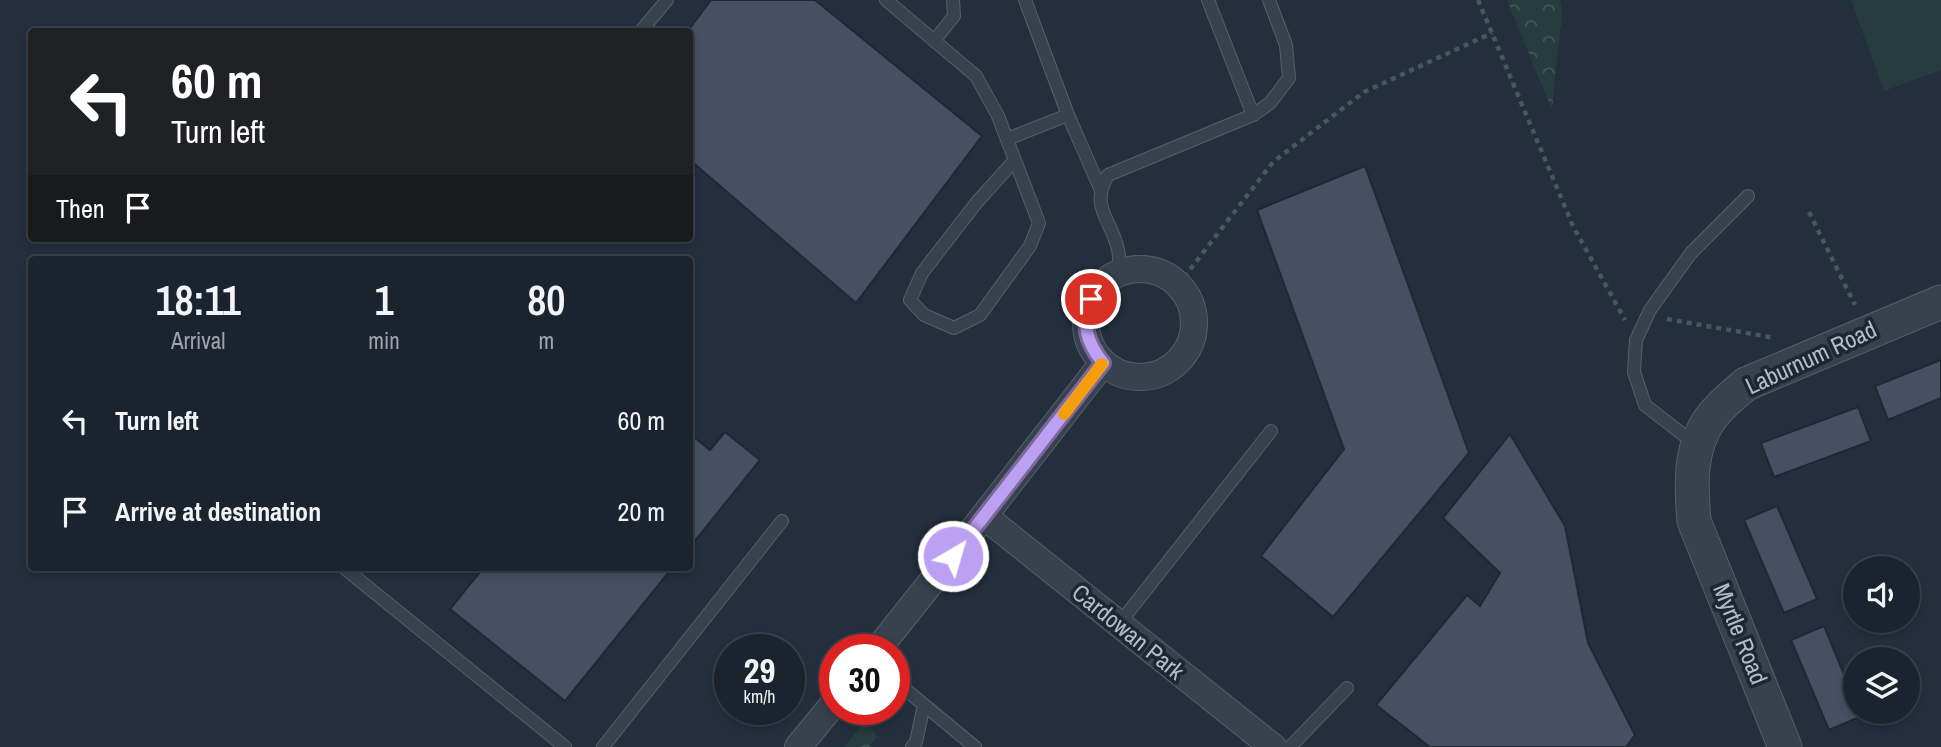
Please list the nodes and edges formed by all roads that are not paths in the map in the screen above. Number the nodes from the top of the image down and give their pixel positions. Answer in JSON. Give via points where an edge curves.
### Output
{"nodes":[{"id":1,"x":667,"y":0,"type":"edge"},
{"id":2,"x":886,"y":0,"type":"edge"},
{"id":3,"x":953,"y":0,"type":"edge"},
{"id":4,"x":1024,"y":0,"type":"edge"},
{"id":5,"x":1208,"y":0,"type":"edge"},
{"id":6,"x":1269,"y":0,"type":"edge"},
{"id":7,"x":643,"y":28,"type":"edge"},
{"id":8,"x":934,"y":41,"type":"junction"},
{"id":9,"x":1068,"y":115,"type":"junction"},
{"id":10,"x":1253,"y":116,"type":"junction"},
{"id":11,"x":1007,"y":138,"type":"junction"},
{"id":12,"x":1015,"y":160,"type":"junction"},
{"id":13,"x":1100,"y":188,"type":"junction"},
{"id":14,"x":1748,"y":195,"type":"dead end"},
{"id":15,"x":1119,"y":273,"type":"junction"},
{"id":16,"x":1941,"y":302,"type":"edge"},
{"id":17,"x":1103,"y":363,"type":"junction"},
{"id":18,"x":1270,"y":431,"type":"dead end"},
{"id":19,"x":1696,"y":445,"type":"junction"},
{"id":20,"x":984,"y":516,"type":"junction"},
{"id":21,"x":782,"y":521,"type":"dead end"},
{"id":22,"x":1695,"y":521,"type":"joint"},
{"id":23,"x":348,"y":571,"type":"edge"},
{"id":24,"x":1119,"y":624,"type":"junction"},
{"id":25,"x":890,"y":634,"type":"edge"},
{"id":26,"x":1347,"y":688,"type":"dead end"},
{"id":27,"x":910,"y":693,"type":"edge"},
{"id":28,"x":924,"y":705,"type":"junction"},
{"id":29,"x":819,"y":722,"type":"edge"},
{"id":30,"x":565,"y":747,"type":"edge"},
{"id":31,"x":603,"y":747,"type":"edge"},
{"id":32,"x":799,"y":747,"type":"edge"},
{"id":33,"x":912,"y":747,"type":"edge"},
{"id":34,"x":975,"y":747,"type":"edge"},
{"id":35,"x":1273,"y":747,"type":"edge"},
{"id":36,"x":1290,"y":747,"type":"edge"},
{"id":37,"x":1785,"y":747,"type":"edge"}],
"edges":[{"from":1,"to":7,"type":"lane"},
{"from":2,"to":8,"type":"lane"},
{"from":3,"to":8,"type":"lane","via":[[954,16]]},
{"from":4,"to":9,"type":"lane"},
{"from":5,"to":10,"type":"lane"},
{"from":6,"to":10,"type":"lane","via":[[1286,45],[1289,78]]},
{"from":8,"to":11,"type":"lane","via":[[976,76]]},
{"from":9,"to":11,"type":"lane"},
{"from":9,"to":13,"type":"lane"},
{"from":10,"to":13,"type":"lane","via":[[1128,165],[1108,175]]},
{"from":11,"to":12,"type":"lane"},
{"from":12,"to":12,"type":"lane","via":[[1039,223],[1030,246],[980,315],[954,328],[924,315],[910,300],[922,273]]},
{"from":13,"to":15,"type":"lane","via":[[1101,208],[1118,249]]},
{"from":14,"to":19,"type":"lane","via":[[1691,254],[1647,315],[1636,340],[1634,372],[1645,405]]},
{"from":15,"to":17,"type":"street","via":[[1103,283],[1091,299],[1086,317],[1091,348]]},
{"from":15,"to":17,"type":"street","via":[[1145,270],[1163,274],[1178,285],[1194,319],[1192,338],[1180,359],[1166,371],[1139,377],[1120,374]]},
{"from":16,"to":19,"type":"street","name":"Laburnum Road","via":[[1746,384],[1710,419]]},
{"from":17,"to":20,"type":"street"},
{"from":18,"to":24,"type":"lane"},
{"from":19,"to":22,"type":"street","name":"Laburnum Road","via":[[1691,489]]},
{"from":20,"to":24,"type":"street","name":"Cardowan Park"},
{"from":20,"to":25,"type":"street"},
{"from":21,"to":31,"type":"lane"},
{"from":22,"to":37,"type":"street","name":"Myrtle Road"},
{"from":23,"to":30,"type":"lane"},
{"from":24,"to":35,"type":"street","name":"Cardowan Park"},
{"from":26,"to":36,"type":"lane"},
{"from":27,"to":28,"type":"lane"},
{"from":28,"to":33,"type":"lane"},
{"from":28,"to":34,"type":"lane"},
{"from":29,"to":32,"type":"street"}]}
